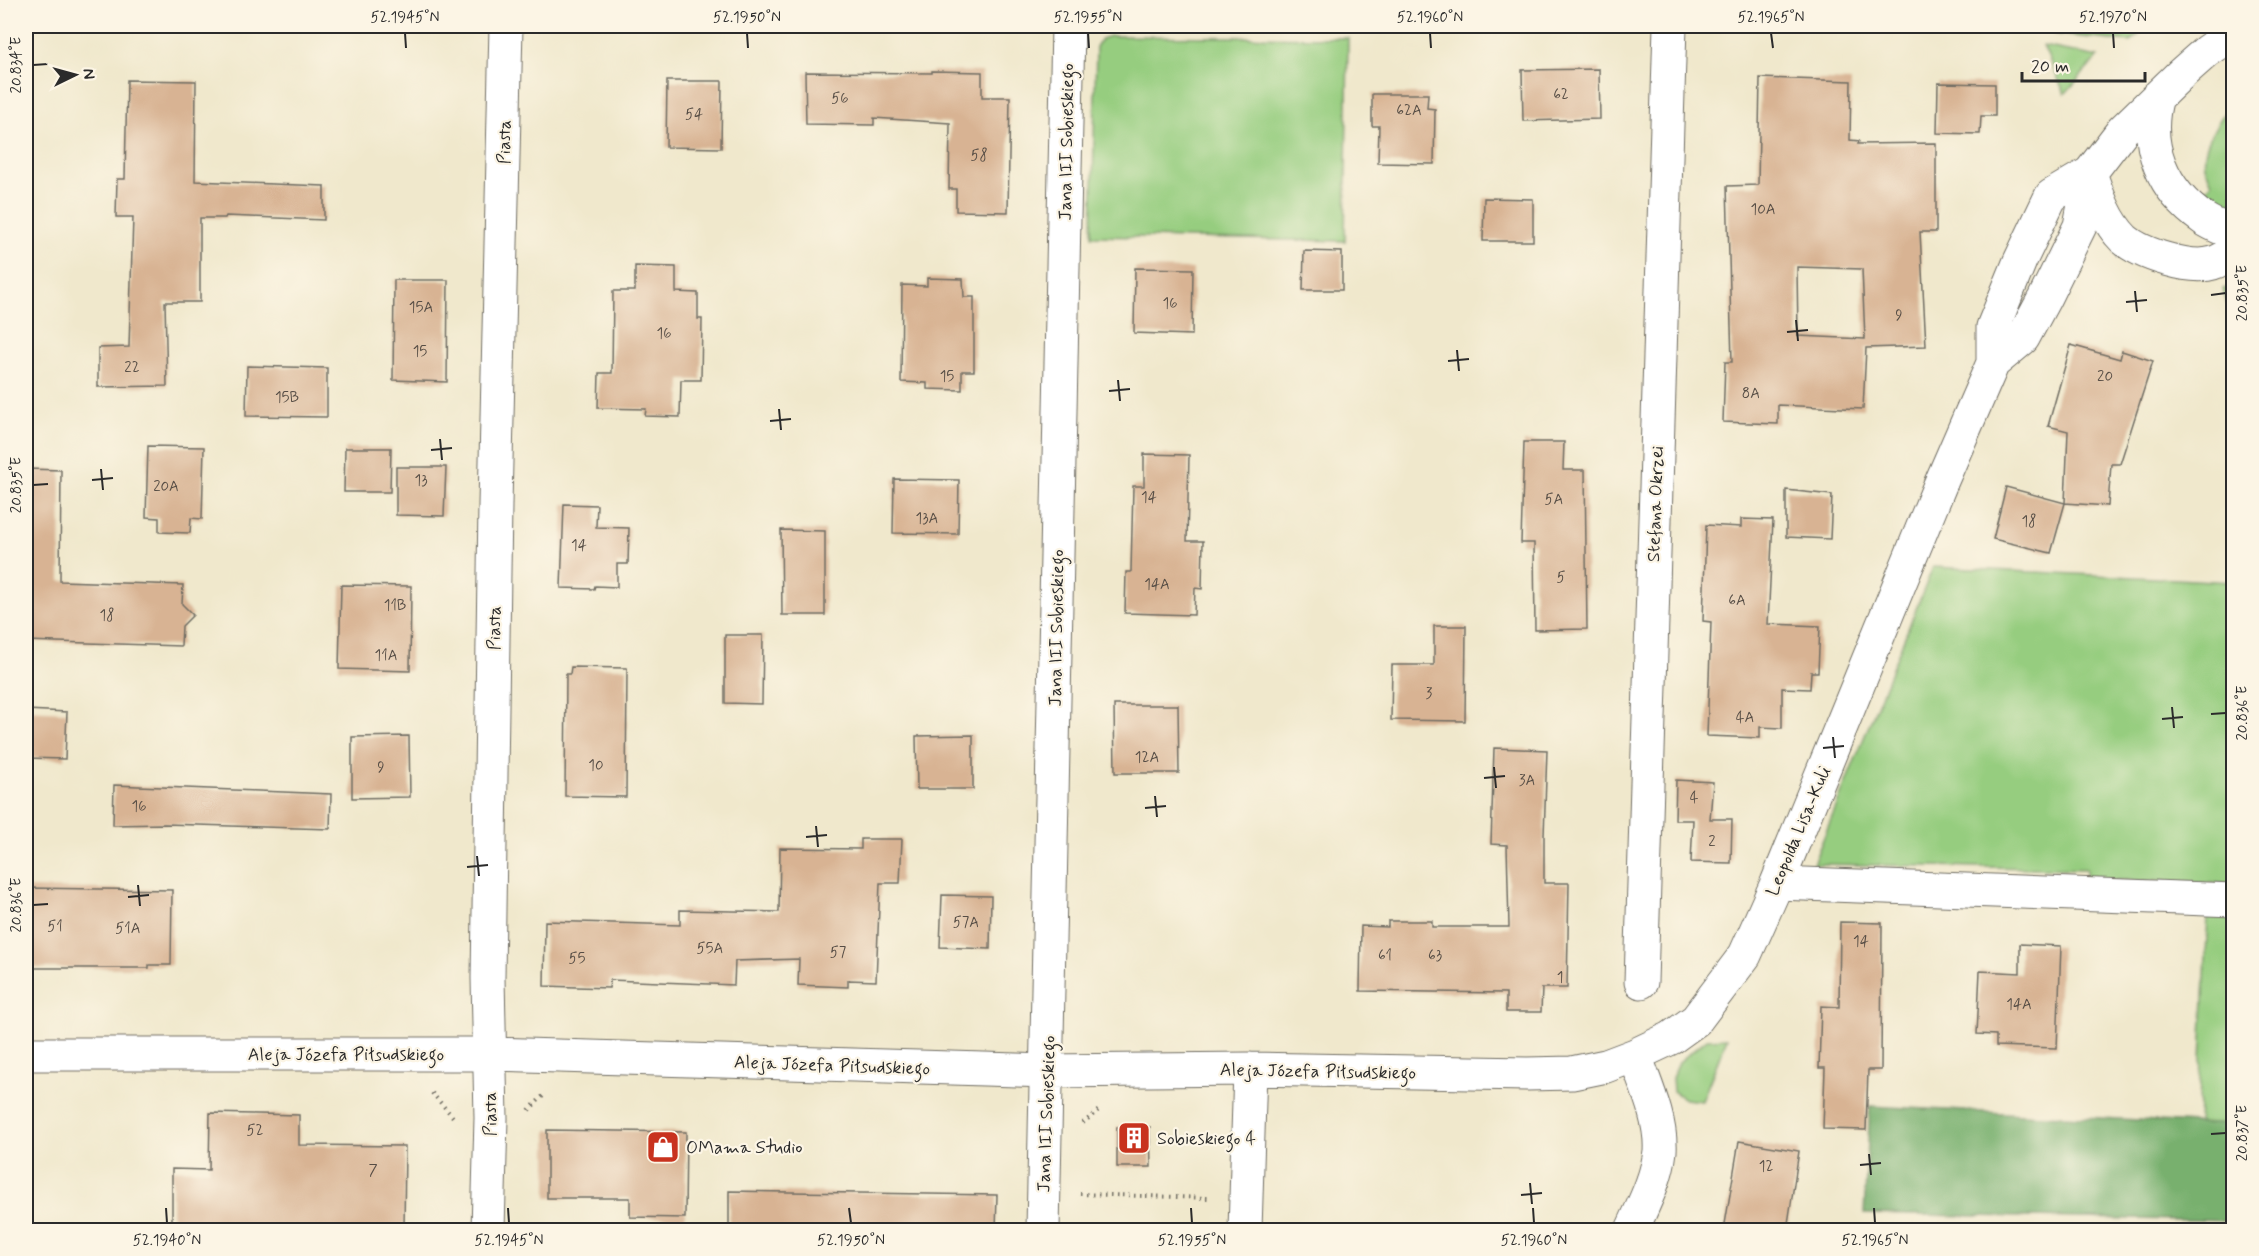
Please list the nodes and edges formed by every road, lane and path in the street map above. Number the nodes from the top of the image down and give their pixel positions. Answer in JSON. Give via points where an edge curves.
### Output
{"nodes":[{"id":1,"x":506,"y":26,"type":"edge"},
{"id":2,"x":1068,"y":26,"type":"edge"},
{"id":3,"x":1670,"y":26,"type":"edge"},
{"id":4,"x":2220,"y":42,"type":"edge"},
{"id":5,"x":2157,"y":97,"type":"junction"},
{"id":6,"x":2090,"y":173,"type":"junction"},
{"id":7,"x":2234,"y":234,"type":"edge"},
{"id":8,"x":2234,"y":252,"type":"edge"},
{"id":9,"x":1777,"y":883,"type":"junction"},
{"id":10,"x":2234,"y":900,"type":"edge"},
{"id":11,"x":1641,"y":982,"type":"dead end"},
{"id":12,"x":26,"y":1054,"type":"edge"},
{"id":13,"x":491,"y":1054,"type":"junction"},
{"id":14,"x":1635,"y":1055,"type":"junction"},
{"id":15,"x":1250,"y":1069,"type":"junction"},
{"id":16,"x":1047,"y":1071,"type":"junction"},
{"id":17,"x":1044,"y":1194,"type":"junction"},
{"id":18,"x":1246,"y":1215,"type":"edge"},
{"id":19,"x":488,"y":1230,"type":"edge"},
{"id":20,"x":1043,"y":1230,"type":"edge"},
{"id":21,"x":1632,"y":1230,"type":"edge"}],
"edges":[{"from":1,"to":13,"type":"street","name":"Piasta","via":[[488,978]]},
{"from":2,"to":16,"type":"street","name":"Jana III Sobieskiego"},
{"from":3,"to":11,"type":"street","name":"Stefana Okrzei"},
{"from":4,"to":5,"type":"street","name":"Leopolda Lisa-Kuli"},
{"from":5,"to":6,"type":"street","name":"Leopolda Lisa-Kuli","via":[[2123,130]]},
{"from":5,"to":7,"type":"street","via":[[2152,141],[2166,182],[2204,219]]},
{"from":6,"to":8,"type":"street","via":[[2106,215],[2125,240],[2146,252],[2202,264]]},
{"from":6,"to":9,"type":"street","name":"Leopolda Lisa-Kuli","via":[[2051,196],[2020,261],[1993,327],[1993,363]]},
{"from":9,"to":10,"type":"street"},
{"from":9,"to":14,"type":"street","name":"Leopolda Lisa-Kuli","via":[[1745,955],[1696,1020],[1671,1038]]},
{"from":12,"to":13,"type":"street","name":"Aleja Józefa Piłsudskiego"},
{"from":13,"to":16,"type":"street","name":"Aleja Józefa Piłsudskiego"},
{"from":13,"to":19,"type":"street","name":"Piasta"},
{"from":14,"to":15,"type":"street","name":"Aleja Józefa Piłsudskiego","via":[[1572,1073]]},
{"from":14,"to":21,"type":"street","via":[[1654,1114],[1660,1148],[1651,1186]]},
{"from":15,"to":16,"type":"street","name":"Aleja Józefa Piłsudskiego"},
{"from":15,"to":18,"type":"street"},
{"from":16,"to":17,"type":"street","name":"Jana III Sobieskiego"},
{"from":17,"to":18,"type":"path"},
{"from":17,"to":20,"type":"street","name":"Jana III Sobieskiego"}]}
